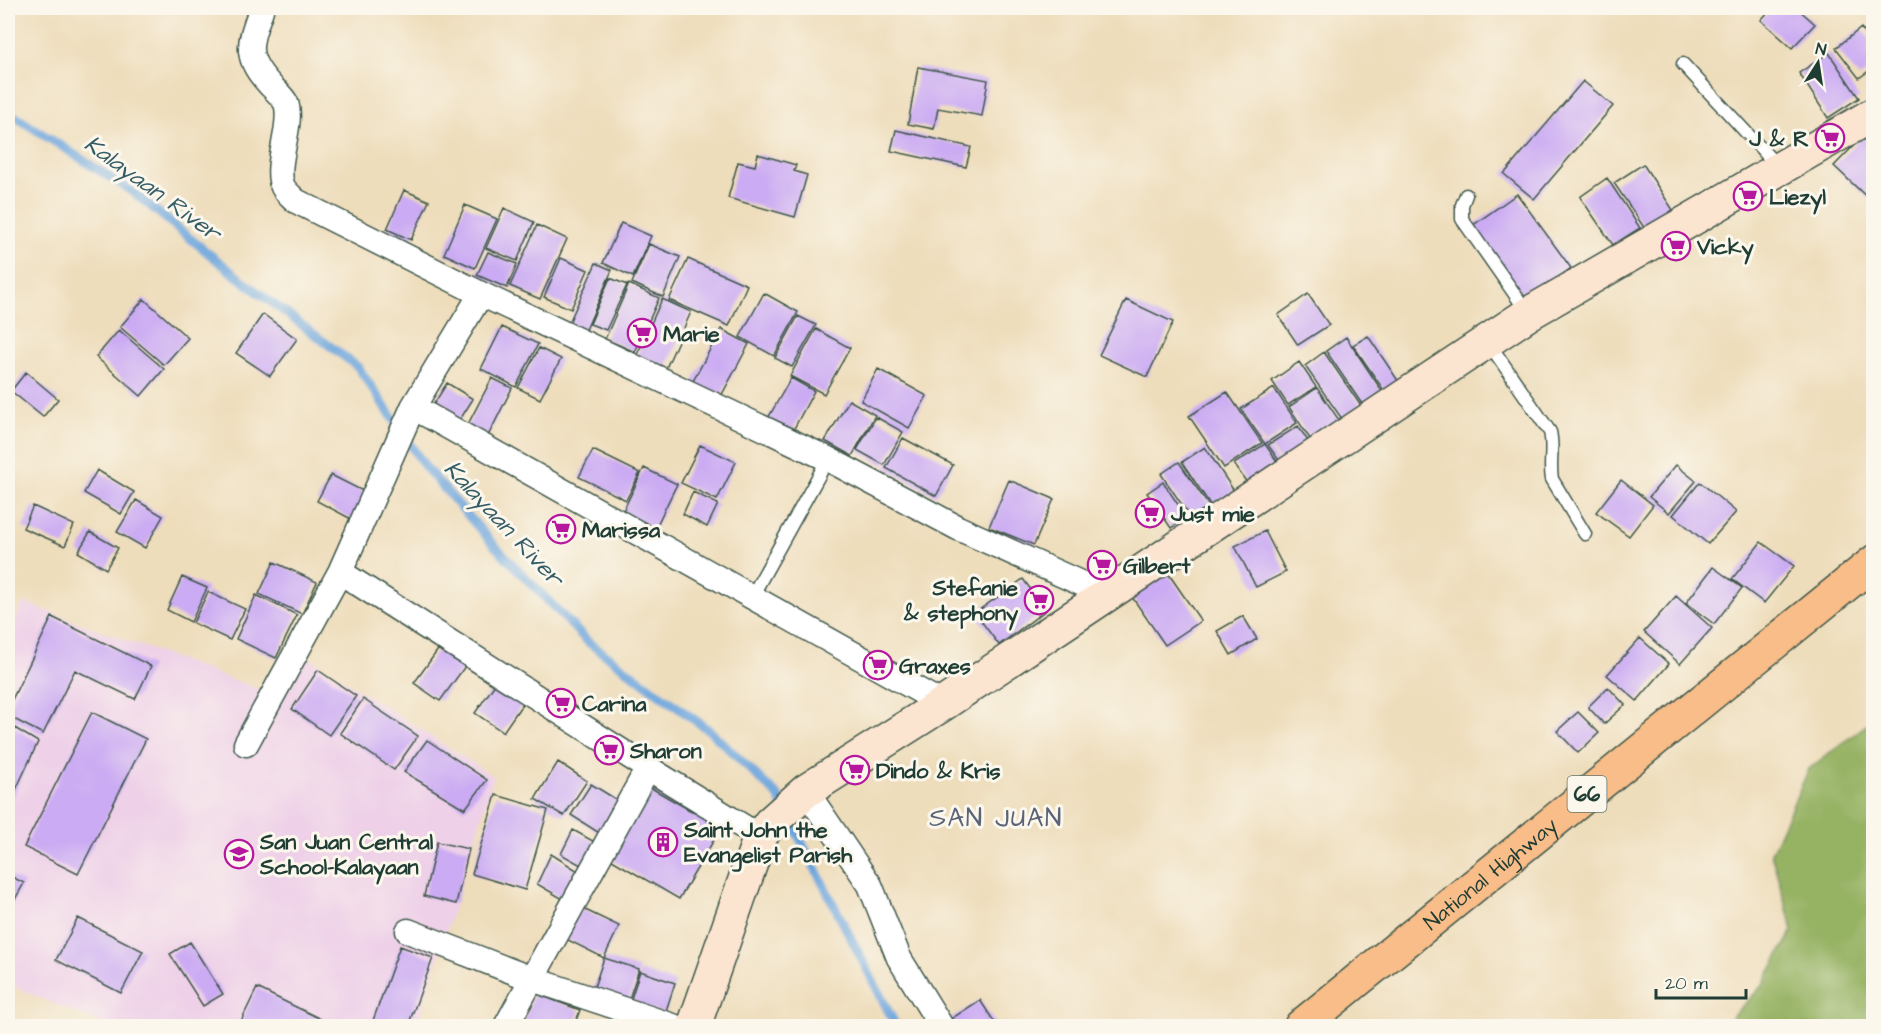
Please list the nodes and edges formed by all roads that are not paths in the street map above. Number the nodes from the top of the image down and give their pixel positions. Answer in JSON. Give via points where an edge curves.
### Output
{"nodes":[{"id":1,"x":261,"y":10,"type":"dead end"},
{"id":2,"x":1683,"y":64,"type":"dead end"},
{"id":3,"x":1874,"y":114,"type":"edge"},
{"id":4,"x":1780,"y":169,"type":"junction"},
{"id":5,"x":1466,"y":195,"type":"dead end"},
{"id":6,"x":481,"y":294,"type":"junction"},
{"id":7,"x":1528,"y":314,"type":"junction"},
{"id":8,"x":1487,"y":341,"type":"junction"},
{"id":9,"x":408,"y":419,"type":"junction"},
{"id":10,"x":828,"y":459,"type":"junction"},
{"id":11,"x":1585,"y":534,"type":"dead end"},
{"id":12,"x":1874,"y":562,"type":"edge"},
{"id":13,"x":340,"y":572,"type":"junction"},
{"id":14,"x":1107,"y":595,"type":"junction"},
{"id":15,"x":751,"y":598,"type":"junction"},
{"id":16,"x":943,"y":704,"type":"junction"},
{"id":17,"x":246,"y":744,"type":"dead end"},
{"id":18,"x":648,"y":768,"type":"junction"},
{"id":19,"x":804,"y":794,"type":"junction"},
{"id":20,"x":765,"y":830,"type":"junction"},
{"id":21,"x":408,"y":932,"type":"dead end"},
{"id":22,"x":532,"y":979,"type":"junction"},
{"id":23,"x":506,"y":1026,"type":"edge"},
{"id":24,"x":673,"y":1026,"type":"edge"},
{"id":25,"x":694,"y":1026,"type":"edge"},
{"id":26,"x":941,"y":1026,"type":"edge"},
{"id":27,"x":1301,"y":1026,"type":"edge"}],
"edges":[{"from":1,"to":6,"type":"street","via":[[250,48],[256,70],[285,102],[288,113],[281,168],[283,186],[296,201]]},
{"from":2,"to":4,"type":"lane"},
{"from":3,"to":4,"type":"street"},
{"from":4,"to":7,"type":"street"},
{"from":5,"to":7,"type":"lane","via":[[1462,219]]},
{"from":6,"to":9,"type":"street"},
{"from":6,"to":10,"type":"street"},
{"from":7,"to":8,"type":"street"},
{"from":8,"to":11,"type":"lane","via":[[1550,432],[1552,479]]},
{"from":8,"to":14,"type":"street"},
{"from":9,"to":13,"type":"street"},
{"from":9,"to":15,"type":"street"},
{"from":10,"to":14,"type":"street","via":[[958,528]]},
{"from":10,"to":15,"type":"lane"},
{"from":12,"to":27,"type":"main road","name":"National Highway","number":"66"},
{"from":13,"to":17,"type":"street"},
{"from":13,"to":18,"type":"street"},
{"from":14,"to":16,"type":"street"},
{"from":15,"to":16,"type":"street"},
{"from":16,"to":19,"type":"street"},
{"from":18,"to":20,"type":"street"},
{"from":18,"to":22,"type":"street"},
{"from":19,"to":20,"type":"street"},
{"from":19,"to":26,"type":"street","via":[[870,885],[899,958]]},
{"from":20,"to":25,"type":"street"},
{"from":21,"to":22,"type":"street"},
{"from":22,"to":23,"type":"street"},
{"from":22,"to":24,"type":"street"}]}
